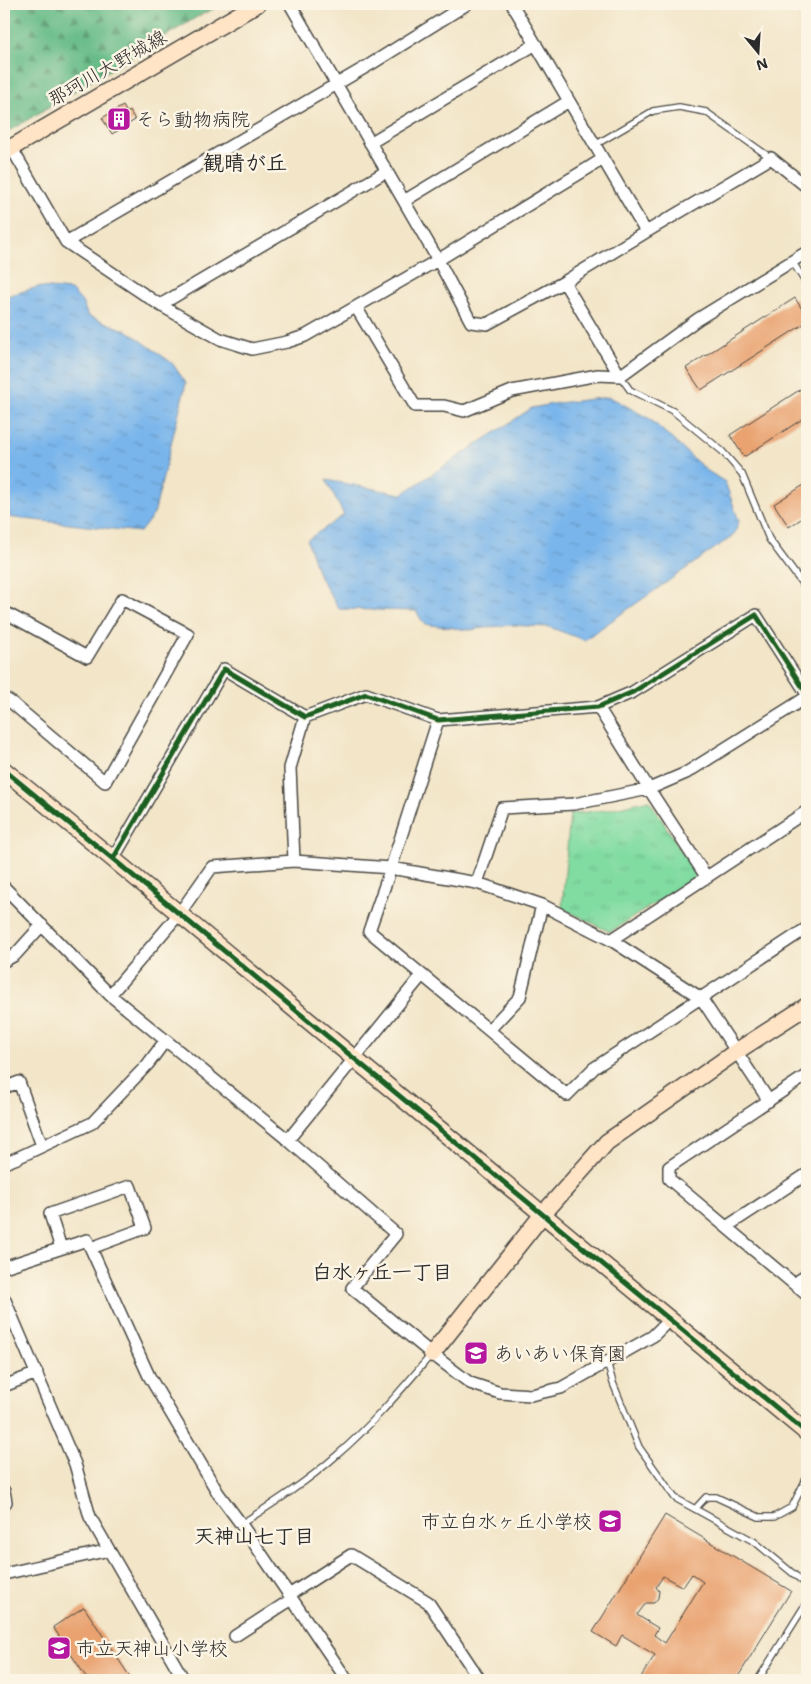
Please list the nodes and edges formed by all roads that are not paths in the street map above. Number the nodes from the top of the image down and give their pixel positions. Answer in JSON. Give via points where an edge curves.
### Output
{"nodes":[{"id":1,"x":257,"y":4,"type":"edge"},
{"id":2,"x":290,"y":4,"type":"edge"},
{"id":3,"x":467,"y":4,"type":"edge"},
{"id":4,"x":512,"y":4,"type":"edge"},
{"id":5,"x":536,"y":44,"type":"junction"},
{"id":6,"x":336,"y":83,"type":"junction"},
{"id":7,"x":569,"y":101,"type":"junction"},
{"id":8,"x":370,"y":143,"type":"junction"},
{"id":9,"x":595,"y":145,"type":"junction"},
{"id":10,"x":8,"y":149,"type":"edge"},
{"id":11,"x":771,"y":158,"type":"junction"},
{"id":12,"x":604,"y":159,"type":"junction"},
{"id":13,"x":386,"y":171,"type":"junction"},
{"id":14,"x":807,"y":187,"type":"edge"},
{"id":15,"x":404,"y":201,"type":"junction"},
{"id":16,"x":646,"y":232,"type":"junction"},
{"id":17,"x":66,"y":242,"type":"junction"},
{"id":18,"x":807,"y":252,"type":"edge"},
{"id":19,"x":438,"y":260,"type":"junction"},
{"id":20,"x":792,"y":261,"type":"junction"},
{"id":21,"x":564,"y":282,"type":"junction"},
{"id":22,"x":807,"y":285,"type":"edge"},
{"id":23,"x":160,"y":305,"type":"junction"},
{"id":24,"x":356,"y":307,"type":"junction"},
{"id":25,"x":620,"y":376,"type":"junction"},
{"id":26,"x":807,"y":590,"type":"edge"},
{"id":27,"x":4,"y":616,"type":"edge"},
{"id":28,"x":807,"y":696,"type":"edge"},
{"id":29,"x":4,"y":698,"type":"edge"},
{"id":30,"x":598,"y":707,"type":"junction"},
{"id":31,"x":305,"y":717,"type":"junction"},
{"id":32,"x":438,"y":720,"type":"junction"},
{"id":33,"x":4,"y":771,"type":"edge"},
{"id":34,"x":649,"y":789,"type":"junction"},
{"id":35,"x":807,"y":811,"type":"edge"},
{"id":36,"x":113,"y":859,"type":"junction"},
{"id":37,"x":294,"y":861,"type":"junction"},
{"id":38,"x":391,"y":868,"type":"junction"},
{"id":39,"x":708,"y":878,"type":"junction"},
{"id":40,"x":477,"y":883,"type":"junction"},
{"id":41,"x":4,"y":887,"type":"edge"},
{"id":42,"x":542,"y":905,"type":"junction"},
{"id":43,"x":179,"y":914,"type":"junction"},
{"id":44,"x":42,"y":925,"type":"junction"},
{"id":45,"x":807,"y":928,"type":"edge"},
{"id":46,"x":612,"y":940,"type":"junction"},
{"id":47,"x":4,"y":961,"type":"edge"},
{"id":48,"x":422,"y":975,"type":"junction"},
{"id":49,"x":110,"y":995,"type":"junction"},
{"id":50,"x":701,"y":998,"type":"junction"},
{"id":51,"x":807,"y":1006,"type":"edge"},
{"id":52,"x":489,"y":1030,"type":"junction"},
{"id":53,"x":165,"y":1041,"type":"junction"},
{"id":54,"x":737,"y":1051,"type":"junction"},
{"id":55,"x":354,"y":1058,"type":"junction"},
{"id":56,"x":807,"y":1075,"type":"edge"},
{"id":57,"x":4,"y":1088,"type":"edge"},
{"id":58,"x":769,"y":1101,"type":"junction"},
{"id":59,"x":288,"y":1140,"type":"junction"},
{"id":60,"x":42,"y":1146,"type":"junction"},
{"id":61,"x":4,"y":1162,"type":"edge"},
{"id":62,"x":807,"y":1174,"type":"edge"},
{"id":63,"x":543,"y":1214,"type":"junction"},
{"id":64,"x":726,"y":1227,"type":"junction"},
{"id":65,"x":61,"y":1248,"type":"junction"},
{"id":66,"x":91,"y":1248,"type":"junction"},
{"id":67,"x":4,"y":1267,"type":"edge"},
{"id":68,"x":807,"y":1275,"type":"edge"},
{"id":69,"x":794,"y":1284,"type":"junction"},
{"id":70,"x":807,"y":1295,"type":"edge"},
{"id":71,"x":4,"y":1298,"type":"edge"},
{"id":72,"x":670,"y":1319,"type":"junction"},
{"id":73,"x":432,"y":1354,"type":"junction"},
{"id":74,"x":607,"y":1362,"type":"junction"},
{"id":75,"x":37,"y":1373,"type":"junction"},
{"id":76,"x":4,"y":1386,"type":"edge"},
{"id":77,"x":807,"y":1433,"type":"edge"},
{"id":78,"x":807,"y":1477,"type":"edge"},
{"id":79,"x":4,"y":1491,"type":"edge"},
{"id":80,"x":4,"y":1502,"type":"edge"},
{"id":81,"x":695,"y":1509,"type":"junction"},
{"id":82,"x":241,"y":1524,"type":"junction"},
{"id":83,"x":109,"y":1550,"type":"junction"},
{"id":84,"x":4,"y":1574,"type":"edge"},
{"id":85,"x":807,"y":1585,"type":"edge"},
{"id":86,"x":290,"y":1597,"type":"junction"},
{"id":87,"x":807,"y":1602,"type":"edge"},
{"id":88,"x":235,"y":1636,"type":"dead end"},
{"id":89,"x":184,"y":1680,"type":"edge"},
{"id":90,"x":347,"y":1680,"type":"edge"},
{"id":91,"x":480,"y":1680,"type":"edge"},
{"id":92,"x":758,"y":1680,"type":"edge"}],
"edges":[{"from":1,"to":10,"type":"street","name":"那珂川大野城線"},
{"from":2,"to":6,"type":"street"},
{"from":3,"to":6,"type":"street"},
{"from":4,"to":5,"type":"street"},
{"from":5,"to":7,"type":"street"},
{"from":5,"to":8,"type":"street"},
{"from":6,"to":8,"type":"street"},
{"from":6,"to":17,"type":"street"},
{"from":7,"to":9,"type":"street"},
{"from":7,"to":15,"type":"street"},
{"from":8,"to":13,"type":"street"},
{"from":9,"to":11,"type":"lane","via":[[653,111],[679,107],[706,112]]},
{"from":9,"to":12,"type":"street"},
{"from":10,"to":17,"type":"street"},
{"from":11,"to":14,"type":"street"},
{"from":11,"to":16,"type":"street"},
{"from":12,"to":16,"type":"street"},
{"from":12,"to":19,"type":"street"},
{"from":13,"to":15,"type":"street"},
{"from":13,"to":23,"type":"street"},
{"from":15,"to":19,"type":"street"},
{"from":16,"to":21,"type":"street"},
{"from":17,"to":23,"type":"street"},
{"from":18,"to":20,"type":"street"},
{"from":19,"to":21,"type":"street","via":[[471,322],[487,324]]},
{"from":19,"to":24,"type":"street"},
{"from":20,"to":22,"type":"lane"},
{"from":20,"to":25,"type":"street","via":[[698,319]]},
{"from":21,"to":25,"type":"street"},
{"from":23,"to":24,"type":"street","via":[[220,339],[252,349],[305,336]]},
{"from":24,"to":25,"type":"street","via":[[415,406],[444,406],[464,411],[512,391],[598,376]]},
{"from":25,"to":26,"type":"lane","via":[[630,390],[673,410],[722,451],[742,474],[769,540]]},
{"from":27,"to":29,"type":"street","via":[[6,613],[87,657],[122,598],[188,634],[105,782]]},
{"from":28,"to":30,"type":"street","via":[[756,615],[632,692]]},
{"from":28,"to":34,"type":"street","via":[[686,774]]},
{"from":30,"to":32,"type":"street"},
{"from":30,"to":34,"type":"street"},
{"from":31,"to":32,"type":"street","via":[[366,694]]},
{"from":31,"to":36,"type":"street","via":[[224,669]]},
{"from":31,"to":37,"type":"street","via":[[290,768]]},
{"from":32,"to":38,"type":"street"},
{"from":33,"to":36,"type":"street"},
{"from":34,"to":39,"type":"street"},
{"from":34,"to":40,"type":"street","via":[[574,804],[502,808]]},
{"from":35,"to":39,"type":"street"},
{"from":36,"to":43,"type":"street"},
{"from":37,"to":38,"type":"street"},
{"from":37,"to":43,"type":"street","via":[[212,867]]},
{"from":38,"to":40,"type":"street"},
{"from":38,"to":48,"type":"street","via":[[369,931]]},
{"from":39,"to":46,"type":"street"},
{"from":40,"to":42,"type":"street"},
{"from":41,"to":44,"type":"street"},
{"from":42,"to":46,"type":"street"},
{"from":42,"to":52,"type":"street","via":[[520,997]]},
{"from":43,"to":49,"type":"street"},
{"from":43,"to":55,"type":"street"},
{"from":44,"to":47,"type":"street","via":[[15,955]]},
{"from":44,"to":49,"type":"street"},
{"from":45,"to":50,"type":"street"},
{"from":46,"to":50,"type":"street"},
{"from":48,"to":52,"type":"street"},
{"from":48,"to":55,"type":"street"},
{"from":49,"to":53,"type":"street"},
{"from":50,"to":52,"type":"street","via":[[594,1068],[567,1095]]},
{"from":50,"to":54,"type":"street"},
{"from":51,"to":54,"type":"street"},
{"from":53,"to":59,"type":"street"},
{"from":53,"to":60,"type":"street","via":[[148,1064],[92,1123]]},
{"from":54,"to":58,"type":"street"},
{"from":54,"to":63,"type":"street","via":[[607,1142]]},
{"from":55,"to":59,"type":"street"},
{"from":55,"to":63,"type":"street"},
{"from":56,"to":58,"type":"street"},
{"from":57,"to":60,"type":"street","via":[[19,1082]]},
{"from":58,"to":64,"type":"street","via":[[668,1167],[669,1179]]},
{"from":59,"to":73,"type":"street","via":[[396,1234],[352,1288]]},
{"from":60,"to":61,"type":"street"},
{"from":62,"to":64,"type":"street"},
{"from":63,"to":72,"type":"street"},
{"from":63,"to":73,"type":"street"},
{"from":64,"to":69,"type":"street"},
{"from":65,"to":66,"type":"street","via":[[87,1240]]},
{"from":65,"to":66,"type":"street","via":[[50,1214],[130,1186],[145,1228]]},
{"from":65,"to":67,"type":"street"},
{"from":66,"to":82,"type":"street","via":[[149,1376],[218,1493]]},
{"from":68,"to":69,"type":"street"},
{"from":69,"to":70,"type":"street"},
{"from":71,"to":75,"type":"street"},
{"from":72,"to":74,"type":"street","via":[[653,1336]]},
{"from":72,"to":77,"type":"street"},
{"from":73,"to":74,"type":"street","via":[[470,1383],[508,1394],[531,1395],[560,1388]]},
{"from":73,"to":82,"type":"lane","via":[[385,1410],[337,1456]]},
{"from":74,"to":81,"type":"lane","via":[[639,1448],[676,1498]]},
{"from":75,"to":76,"type":"street"},
{"from":75,"to":83,"type":"street","via":[[75,1464],[90,1517]]},
{"from":78,"to":81,"type":"lane","via":[[792,1507],[774,1517],[759,1517],[716,1497],[706,1497]]},
{"from":79,"to":80,"type":"street"},
{"from":81,"to":85,"type":"lane","via":[[755,1542]]},
{"from":82,"to":86,"type":"street"},
{"from":83,"to":84,"type":"street"},
{"from":83,"to":89,"type":"street"},
{"from":86,"to":88,"type":"street"},
{"from":86,"to":90,"type":"street"},
{"from":86,"to":91,"type":"street","via":[[351,1554],[428,1602]]},
{"from":87,"to":92,"type":"lane"}]}
